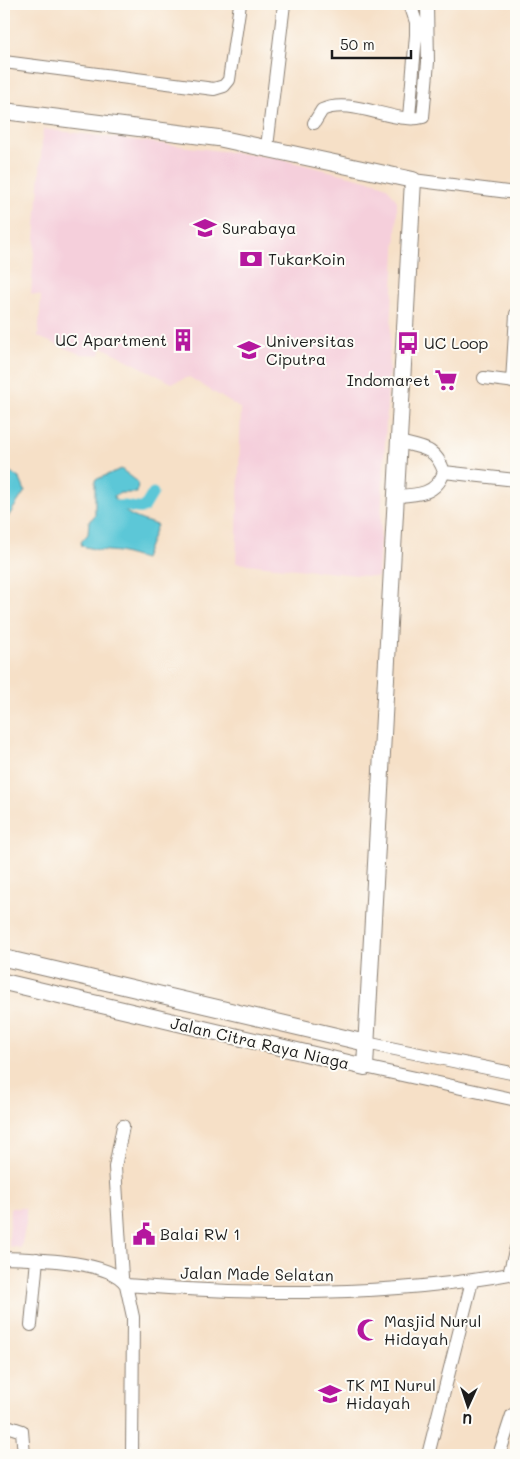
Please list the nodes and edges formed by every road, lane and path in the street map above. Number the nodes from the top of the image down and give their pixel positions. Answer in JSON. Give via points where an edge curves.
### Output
{"nodes":[{"id":1,"x":240,"y":4,"type":"edge"},
{"id":2,"x":284,"y":4,"type":"edge"},
{"id":3,"x":410,"y":4,"type":"edge"},
{"id":4,"x":427,"y":4,"type":"edge"},
{"id":5,"x":4,"y":62,"type":"edge"},
{"id":6,"x":4,"y":110,"type":"edge"},
{"id":7,"x":409,"y":117,"type":"junction"},
{"id":8,"x":314,"y":123,"type":"dead end"},
{"id":9,"x":267,"y":147,"type":"junction"},
{"id":10,"x":412,"y":180,"type":"junction"},
{"id":11,"x":516,"y":193,"type":"edge"},
{"id":12,"x":516,"y":314,"type":"edge"},
{"id":13,"x":484,"y":378,"type":"dead end"},
{"id":14,"x":514,"y":382,"type":"edge"},
{"id":15,"x":399,"y":442,"type":"junction"},
{"id":16,"x":444,"y":472,"type":"junction"},
{"id":17,"x":516,"y":480,"type":"edge"},
{"id":18,"x":395,"y":496,"type":"junction"},
{"id":19,"x":4,"y":958,"type":"edge"},
{"id":20,"x":4,"y":982,"type":"edge"},
{"id":21,"x":366,"y":1043,"type":"junction"},
{"id":22,"x":365,"y":1067,"type":"junction"},
{"id":23,"x":516,"y":1074,"type":"edge"},
{"id":24,"x":516,"y":1100,"type":"edge"},
{"id":25,"x":122,"y":1126,"type":"dead end"},
{"id":26,"x":516,"y":1248,"type":"edge"},
{"id":27,"x":4,"y":1258,"type":"edge"},
{"id":28,"x":37,"y":1259,"type":"junction"},
{"id":29,"x":513,"y":1273,"type":"edge"},
{"id":30,"x":124,"y":1281,"type":"junction"},
{"id":31,"x":472,"y":1281,"type":"junction"},
{"id":32,"x":31,"y":1325,"type":"dead end"},
{"id":33,"x":516,"y":1416,"type":"edge"},
{"id":34,"x":4,"y":1424,"type":"edge"},
{"id":35,"x":24,"y":1455,"type":"edge"},
{"id":36,"x":132,"y":1455,"type":"edge"},
{"id":37,"x":428,"y":1455,"type":"edge"},
{"id":38,"x":499,"y":1455,"type":"edge"}],
"edges":[{"from":1,"to":5,"type":"street","via":[[229,80],[224,86],[214,89]]},
{"from":2,"to":9,"type":"street"},
{"from":3,"to":7,"type":"street","via":[[416,35]]},
{"from":4,"to":7,"type":"street","via":[[428,62],[424,114],[420,118]]},
{"from":6,"to":9,"type":"street"},
{"from":7,"to":8,"type":"street","via":[[335,106],[322,110]]},
{"from":9,"to":10,"type":"street"},
{"from":10,"to":11,"type":"street"},
{"from":10,"to":15,"type":"street"},
{"from":12,"to":14,"type":"street"},
{"from":13,"to":14,"type":"street"},
{"from":15,"to":16,"type":"street","via":[[430,451],[439,458]]},
{"from":15,"to":18,"type":"street"},
{"from":16,"to":17,"type":"street"},
{"from":16,"to":18,"type":"street","via":[[438,485],[430,491]]},
{"from":18,"to":21,"type":"street"},
{"from":19,"to":21,"type":"street","name":"Jalan Citra Raya Niaga"},
{"from":20,"to":22,"type":"street","name":"Jalan Citra Raya Niaga"},
{"from":21,"to":22,"type":"street"},
{"from":21,"to":23,"type":"street","name":"Jalan Citra Raya Niaga"},
{"from":22,"to":24,"type":"street","name":"Jalan Citra Raya Niaga"},
{"from":25,"to":30,"type":"street","via":[[115,1166]]},
{"from":26,"to":29,"type":"street"},
{"from":27,"to":28,"type":"street","name":"Jalan Made Selatan"},
{"from":28,"to":30,"type":"street","name":"Jalan Made Selatan","via":[[108,1272]]},
{"from":28,"to":32,"type":"street"},
{"from":29,"to":31,"type":"street","name":"Jalan Made Selatan"},
{"from":30,"to":31,"type":"street","name":"Jalan Made Selatan","via":[[268,1292],[348,1291]]},
{"from":30,"to":36,"type":"street","via":[[133,1317]]},
{"from":31,"to":37,"type":"street"},
{"from":33,"to":38,"type":"street","via":[[512,1415]]},
{"from":34,"to":35,"type":"street","via":[[22,1431]]}]}
